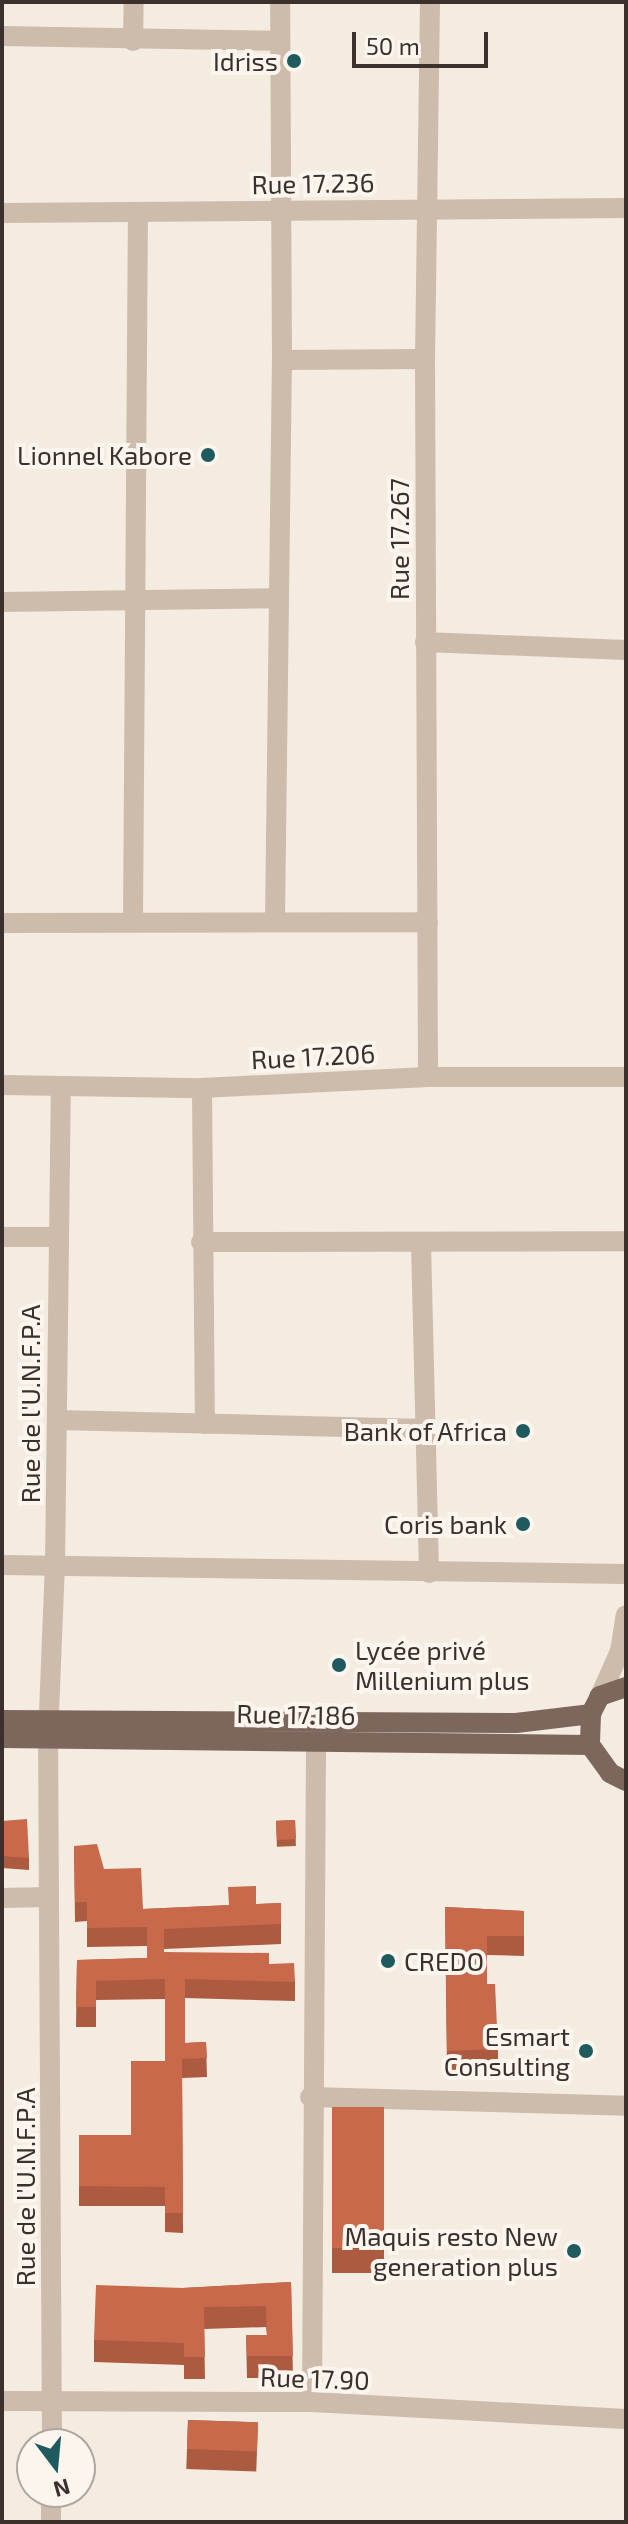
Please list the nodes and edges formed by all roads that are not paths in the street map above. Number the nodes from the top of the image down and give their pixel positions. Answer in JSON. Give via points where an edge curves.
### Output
{"nodes":[{"id":1,"x":134,"y":2,"type":"edge"},
{"id":2,"x":280,"y":2,"type":"edge"},
{"id":3,"x":430,"y":2,"type":"edge"},
{"id":4,"x":2,"y":36,"type":"edge"},
{"id":5,"x":133,"y":41,"type":"junction"},
{"id":6,"x":279,"y":41,"type":"junction"},
{"id":7,"x":427,"y":206,"type":"junction"},
{"id":8,"x":626,"y":208,"type":"edge"},
{"id":9,"x":282,"y":209,"type":"junction"},
{"id":10,"x":2,"y":213,"type":"edge"},
{"id":11,"x":138,"y":213,"type":"junction"},
{"id":12,"x":425,"y":359,"type":"junction"},
{"id":13,"x":282,"y":360,"type":"junction"},
{"id":14,"x":279,"y":598,"type":"junction"},
{"id":15,"x":134,"y":600,"type":"junction"},
{"id":16,"x":2,"y":602,"type":"edge"},
{"id":17,"x":425,"y":642,"type":"junction"},
{"id":18,"x":626,"y":650,"type":"edge"},
{"id":19,"x":133,"y":921,"type":"junction"},
{"id":20,"x":275,"y":921,"type":"junction"},
{"id":21,"x":428,"y":922,"type":"junction"},
{"id":22,"x":2,"y":923,"type":"edge"},
{"id":23,"x":428,"y":1077,"type":"junction"},
{"id":24,"x":626,"y":1077,"type":"edge"},
{"id":25,"x":2,"y":1085,"type":"edge"},
{"id":26,"x":61,"y":1088,"type":"junction"},
{"id":27,"x":202,"y":1088,"type":"junction"},
{"id":28,"x":2,"y":1237,"type":"edge"},
{"id":29,"x":57,"y":1237,"type":"junction"},
{"id":30,"x":626,"y":1241,"type":"edge"},
{"id":31,"x":201,"y":1242,"type":"junction"},
{"id":32,"x":421,"y":1244,"type":"junction"},
{"id":33,"x":57,"y":1420,"type":"junction"},
{"id":34,"x":205,"y":1424,"type":"junction"},
{"id":35,"x":425,"y":1429,"type":"junction"},
{"id":36,"x":2,"y":1565,"type":"edge"},
{"id":37,"x":55,"y":1567,"type":"junction"},
{"id":38,"x":429,"y":1573,"type":"junction"},
{"id":39,"x":626,"y":1574,"type":"edge"},
{"id":40,"x":626,"y":1615,"type":"edge"},
{"id":41,"x":626,"y":1687,"type":"edge"},
{"id":42,"x":596,"y":1705,"type":"junction"},
{"id":43,"x":2,"y":1720,"type":"edge"},
{"id":44,"x":48,"y":1729,"type":"junction"},
{"id":45,"x":2,"y":1738,"type":"edge"},
{"id":46,"x":316,"y":1741,"type":"junction"},
{"id":47,"x":590,"y":1745,"type":"junction"},
{"id":48,"x":626,"y":1781,"type":"edge"},
{"id":49,"x":49,"y":1897,"type":"junction"},
{"id":50,"x":2,"y":1898,"type":"edge"},
{"id":51,"x":310,"y":2097,"type":"junction"},
{"id":52,"x":626,"y":2106,"type":"edge"},
{"id":53,"x":2,"y":2401,"type":"edge"},
{"id":54,"x":52,"y":2401,"type":"junction"},
{"id":55,"x":312,"y":2402,"type":"junction"},
{"id":56,"x":626,"y":2419,"type":"edge"},
{"id":57,"x":52,"y":2428,"type":"edge"}],
"edges":[{"from":1,"to":5,"type":"street"},
{"from":2,"to":6,"type":"street"},
{"from":3,"to":7,"type":"street","name":"Rue 17.267"},
{"from":4,"to":5,"type":"street"},
{"from":5,"to":6,"type":"street"},
{"from":6,"to":9,"type":"street"},
{"from":7,"to":8,"type":"street","name":"Rue 17.236"},
{"from":7,"to":9,"type":"street","name":"Rue 17.236"},
{"from":7,"to":12,"type":"street","name":"Rue 17.267"},
{"from":9,"to":11,"type":"street","name":"Rue 17.236"},
{"from":9,"to":13,"type":"street"},
{"from":10,"to":11,"type":"street","name":"Rue 17.236"},
{"from":11,"to":15,"type":"street"},
{"from":12,"to":13,"type":"street"},
{"from":12,"to":17,"type":"street","name":"Rue 17.267"},
{"from":13,"to":14,"type":"street"},
{"from":14,"to":15,"type":"street"},
{"from":14,"to":20,"type":"street"},
{"from":15,"to":16,"type":"street"},
{"from":15,"to":19,"type":"street"},
{"from":17,"to":18,"type":"street"},
{"from":17,"to":21,"type":"street","name":"Rue 17.267"},
{"from":19,"to":20,"type":"street"},
{"from":19,"to":22,"type":"street"},
{"from":20,"to":21,"type":"street"},
{"from":21,"to":23,"type":"street","name":"Rue 17.267"},
{"from":23,"to":24,"type":"street","name":"Rue 17.206"},
{"from":23,"to":27,"type":"street","name":"Rue 17.206"},
{"from":25,"to":26,"type":"street","name":"Rue 17.206"},
{"from":26,"to":27,"type":"street","name":"Rue 17.206"},
{"from":26,"to":29,"type":"street","name":"Rue de l'U.N.F.P.A"},
{"from":27,"to":31,"type":"street"},
{"from":28,"to":29,"type":"street"},
{"from":29,"to":33,"type":"street","name":"Rue de l'U.N.F.P.A"},
{"from":30,"to":32,"type":"street"},
{"from":31,"to":32,"type":"street"},
{"from":31,"to":34,"type":"street"},
{"from":32,"to":35,"type":"street"},
{"from":33,"to":34,"type":"street"},
{"from":33,"to":37,"type":"street","name":"Rue de l'U.N.F.P.A"},
{"from":34,"to":35,"type":"street"},
{"from":35,"to":38,"type":"street"},
{"from":36,"to":37,"type":"street"},
{"from":37,"to":38,"type":"street"},
{"from":37,"to":44,"type":"street","name":"Rue de l'U.N.F.P.A"},
{"from":38,"to":39,"type":"street"},
{"from":40,"to":42,"type":"street","via":[[620,1651]]},
{"from":41,"to":42,"type":"main road"},
{"from":42,"to":44,"type":"main road","via":[[516,1723]]},
{"from":42,"to":47,"type":"main road"},
{"from":43,"to":44,"type":"main road"},
{"from":44,"to":45,"type":"main road","name":"Rue 17.186"},
{"from":44,"to":46,"type":"main road","name":"Rue 17.186"},
{"from":44,"to":49,"type":"street","name":"Rue de l'U.N.F.P.A"},
{"from":46,"to":47,"type":"main road","name":"Rue 17.186"},
{"from":46,"to":51,"type":"street"},
{"from":47,"to":48,"type":"main road","via":[[610,1773]]},
{"from":49,"to":50,"type":"street"},
{"from":49,"to":54,"type":"street","name":"Rue de l'U.N.F.P.A"},
{"from":51,"to":52,"type":"street"},
{"from":51,"to":55,"type":"street"},
{"from":53,"to":54,"type":"street","name":"Rue 17.90"},
{"from":54,"to":55,"type":"street","name":"Rue 17.90"},
{"from":54,"to":57,"type":"street","name":"Rue de l'U.N.F.P.A"},
{"from":55,"to":56,"type":"street","name":"Rue 17.90"}]}
